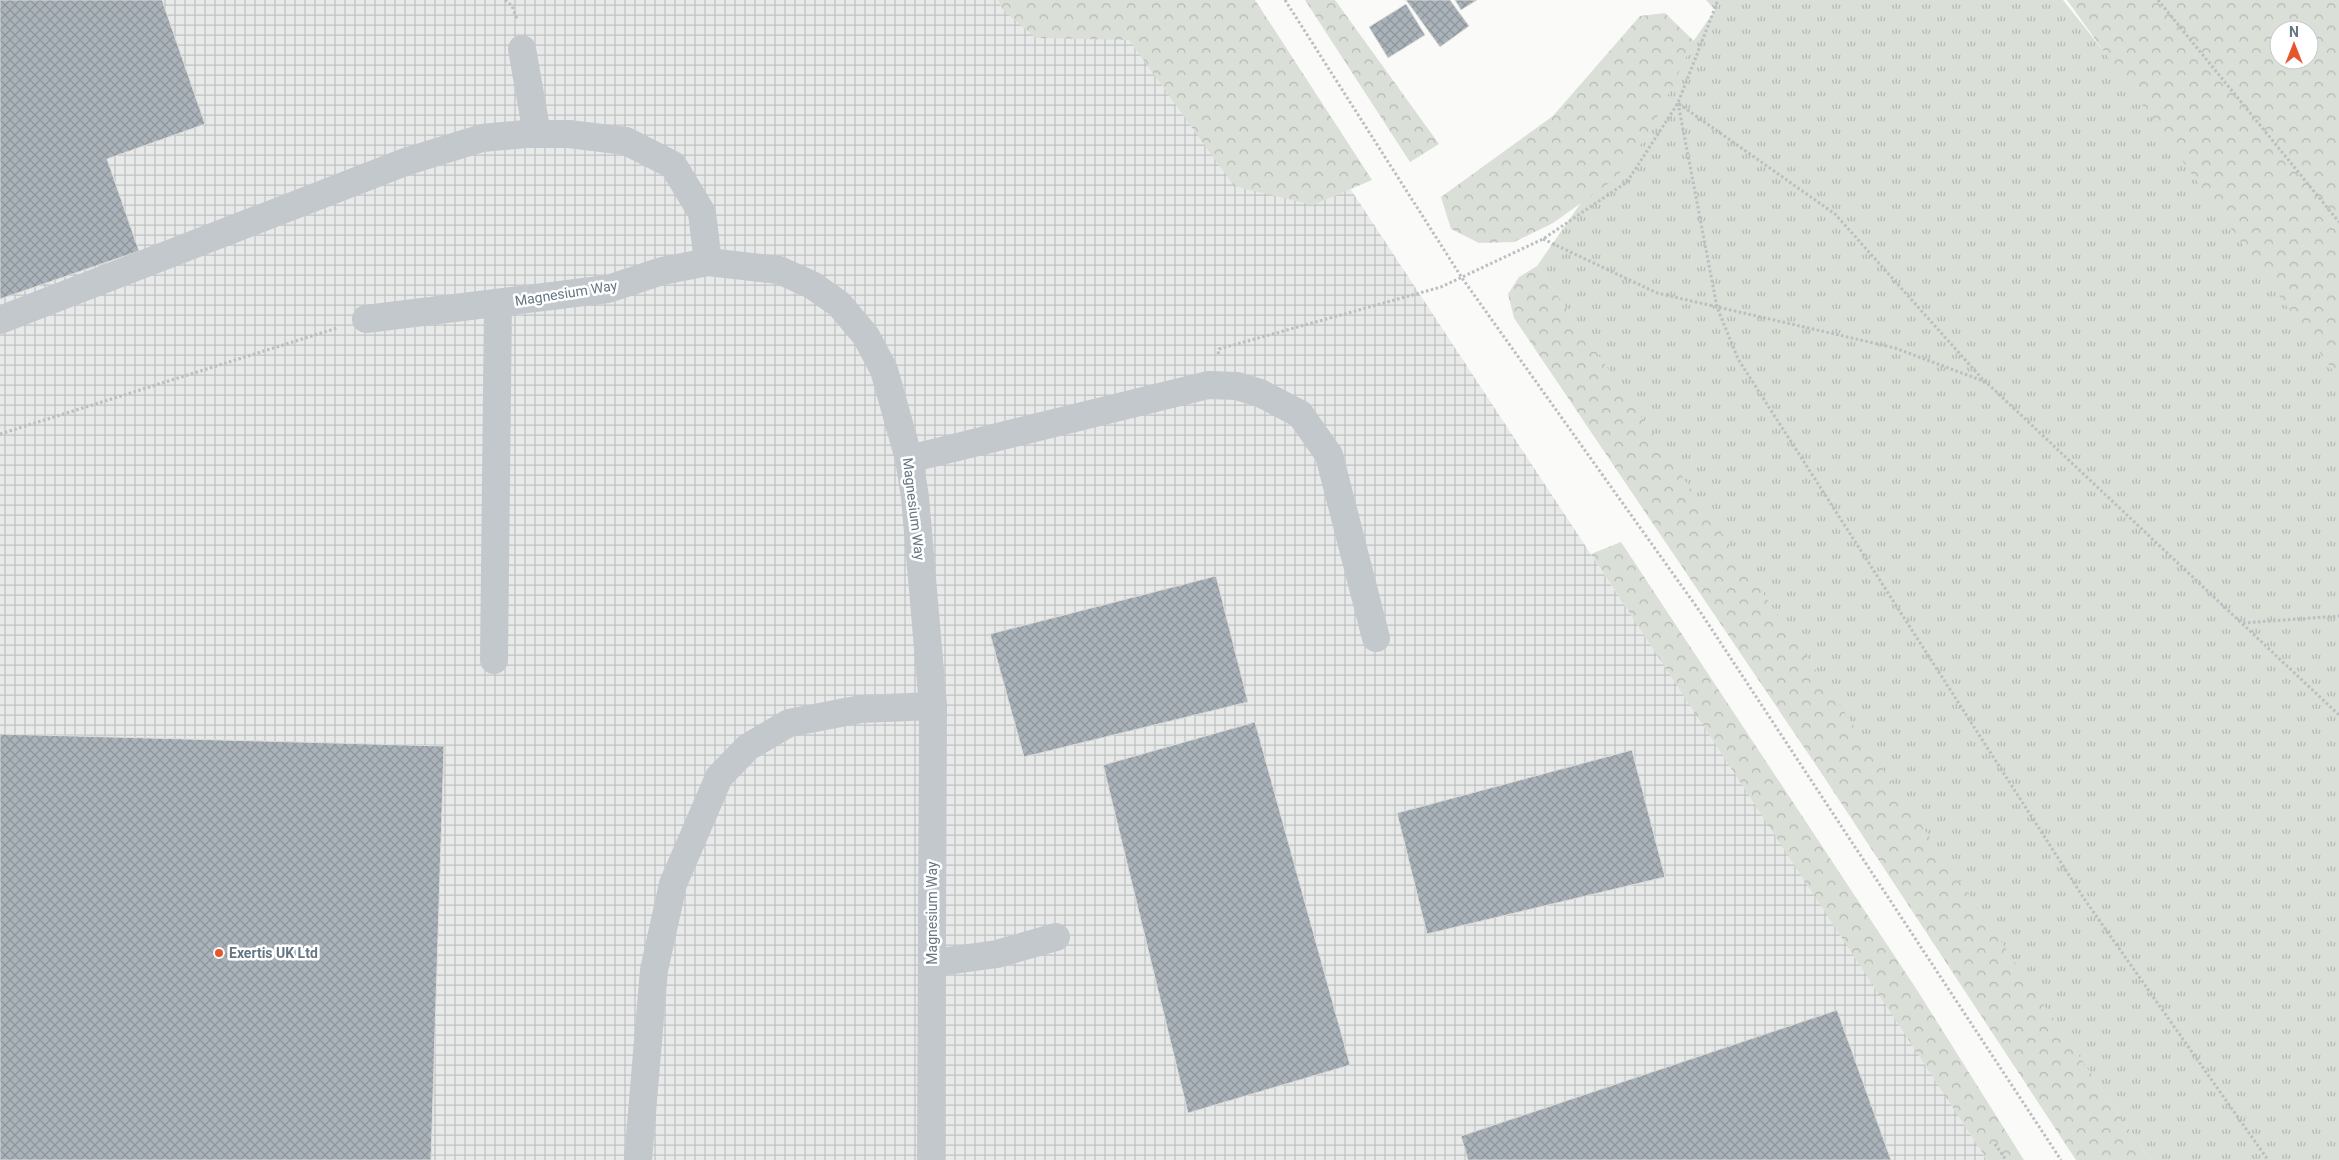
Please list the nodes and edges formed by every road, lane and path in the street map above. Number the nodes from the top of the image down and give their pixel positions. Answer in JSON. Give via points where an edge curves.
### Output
{"nodes":[{"id":1,"x":1285,"y":0,"type":"edge"},
{"id":2,"x":1718,"y":0,"type":"edge"},
{"id":3,"x":2158,"y":0,"type":"edge"},
{"id":4,"x":522,"y":49,"type":"dead end"},
{"id":5,"x":1678,"y":103,"type":"junction"},
{"id":6,"x":537,"y":134,"type":"junction"},
{"id":7,"x":2339,"y":222,"type":"edge"},
{"id":8,"x":1543,"y":239,"type":"junction"},
{"id":9,"x":708,"y":262,"type":"junction"},
{"id":10,"x":1462,"y":278,"type":"junction"},
{"id":11,"x":498,"y":303,"type":"junction"},
{"id":12,"x":1717,"y":307,"type":"junction"},
{"id":13,"x":366,"y":319,"type":"joint"},
{"id":14,"x":0,"y":320,"type":"edge"},
{"id":15,"x":1986,"y":382,"type":"junction"},
{"id":16,"x":1208,"y":385,"type":"junction"},
{"id":17,"x":0,"y":434,"type":"edge"},
{"id":18,"x":908,"y":459,"type":"junction"},
{"id":19,"x":2339,"y":616,"type":"edge"},
{"id":20,"x":2242,"y":624,"type":"junction"},
{"id":21,"x":1376,"y":638,"type":"dead end"},
{"id":22,"x":494,"y":660,"type":"dead end"},
{"id":23,"x":934,"y":706,"type":"junction"},
{"id":24,"x":2339,"y":715,"type":"edge"},
{"id":25,"x":1056,"y":937,"type":"dead end"},
{"id":26,"x":932,"y":963,"type":"junction"},
{"id":27,"x":1995,"y":1144,"type":"dead end"},
{"id":28,"x":638,"y":1160,"type":"edge"},
{"id":29,"x":931,"y":1160,"type":"edge"},
{"id":30,"x":2006,"y":1160,"type":"edge"},
{"id":31,"x":2060,"y":1160,"type":"edge"},
{"id":32,"x":2268,"y":1160,"type":"edge"}],
"edges":[{"from":1,"to":10,"type":"path"},
{"from":2,"to":5,"type":"path"},
{"from":3,"to":7,"type":"path"},
{"from":4,"to":6,"type":"street"},
{"from":5,"to":8,"type":"path","via":[[1627,182]]},
{"from":5,"to":12,"type":"path"},
{"from":5,"to":15,"type":"path","via":[[1834,214]]},
{"from":6,"to":9,"type":"street","via":[[569,134],[626,141],[673,164],[702,212]]},
{"from":6,"to":14,"type":"street","via":[[482,138],[405,162]]},
{"from":8,"to":10,"type":"path"},
{"from":8,"to":12,"type":"path","via":[[1657,293]]},
{"from":9,"to":11,"type":"street","name":"Magnesium Way","via":[[662,271],[608,289]]},
{"from":9,"to":18,"type":"street","name":"Magnesium Way","via":[[779,270],[839,304],[866,336],[884,370]]},
{"from":10,"to":16,"type":"path","via":[[1441,287],[1219,349]]},
{"from":10,"to":31,"type":"path","via":[[1701,613]]},
{"from":11,"to":13,"type":"street","name":"Magnesium Way"},
{"from":11,"to":22,"type":"street"},
{"from":12,"to":15,"type":"path","via":[[1895,348]]},
{"from":12,"to":32,"type":"path","via":[[1738,359],[2085,900]]},
{"from":13,"to":17,"type":"path"},
{"from":15,"to":20,"type":"path"},
{"from":16,"to":18,"type":"street"},
{"from":16,"to":21,"type":"street","via":[[1236,386],[1260,393],[1300,414],[1329,454]]},
{"from":18,"to":23,"type":"street","name":"Magnesium Way","via":[[915,497]]},
{"from":19,"to":20,"type":"path"},
{"from":20,"to":24,"type":"path"},
{"from":23,"to":26,"type":"street","name":"Magnesium Way"},
{"from":23,"to":28,"type":"street","via":[[861,709],[789,723],[748,747],[718,777],[673,884],[654,970]]},
{"from":25,"to":26,"type":"street","via":[[997,954]]},
{"from":26,"to":29,"type":"street","name":"Magnesium Way"},
{"from":27,"to":30,"type":"path"}]}
